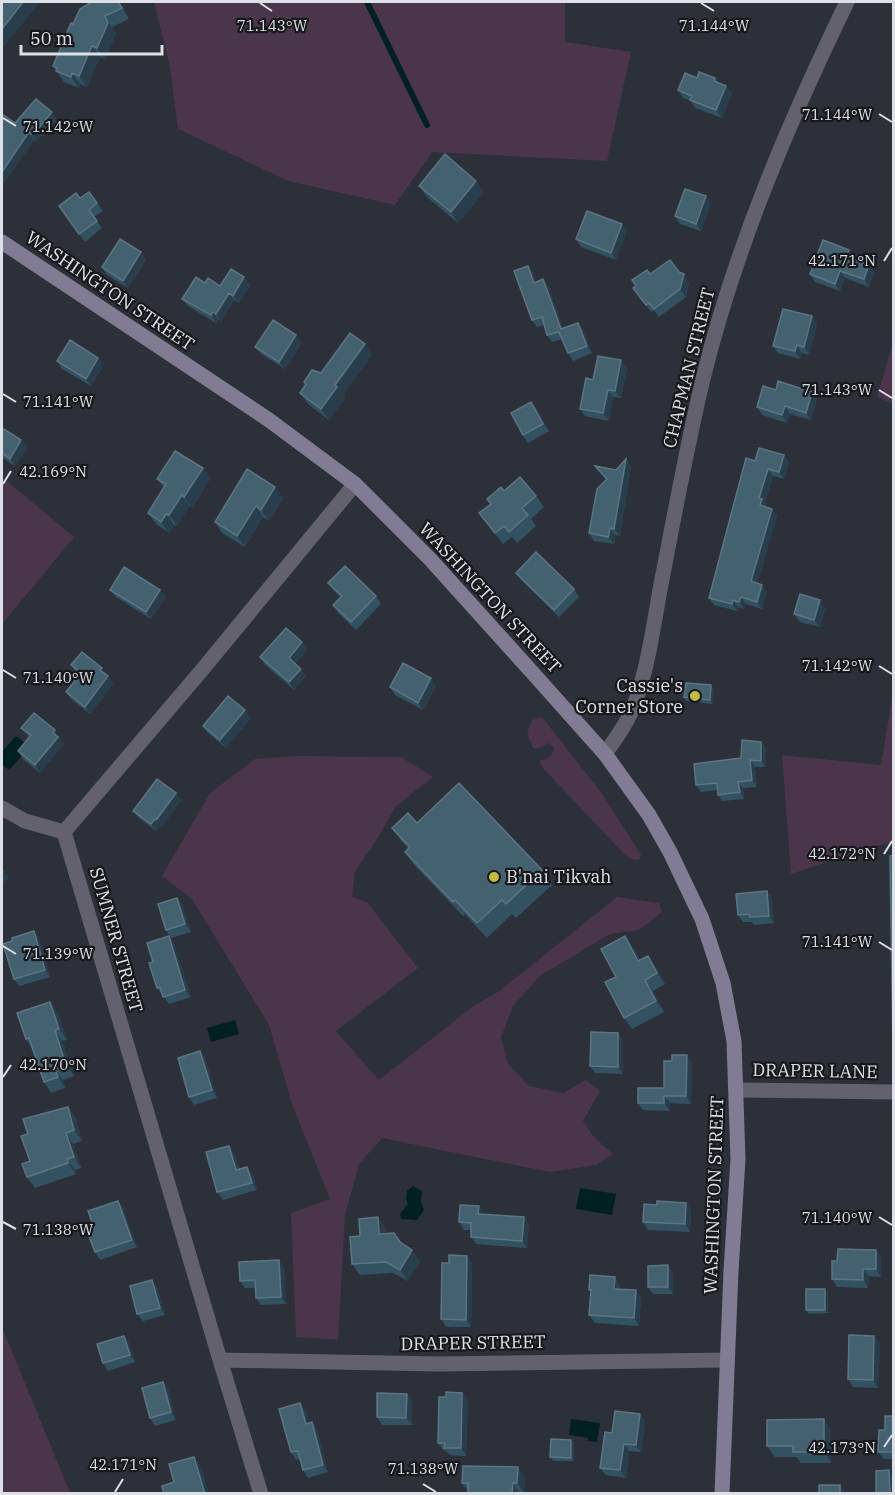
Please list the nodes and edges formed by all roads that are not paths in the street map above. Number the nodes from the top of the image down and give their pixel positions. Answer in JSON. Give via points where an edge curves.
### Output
{"nodes":[{"id":1,"x":847,"y":2,"type":"edge"},
{"id":2,"x":2,"y":242,"type":"edge"},
{"id":3,"x":355,"y":484,"type":"junction"},
{"id":4,"x":605,"y":754,"type":"junction"},
{"id":5,"x":2,"y":808,"type":"edge"},
{"id":6,"x":64,"y":832,"type":"junction"},
{"id":7,"x":737,"y":1090,"type":"junction"},
{"id":8,"x":894,"y":1092,"type":"edge"},
{"id":9,"x":220,"y":1360,"type":"junction"},
{"id":10,"x":728,"y":1360,"type":"junction"},
{"id":11,"x":261,"y":1494,"type":"edge"},
{"id":12,"x":722,"y":1494,"type":"edge"}],
"edges":[{"from":1,"to":4,"type":"street","name":"CHAPMAN STREET","via":[[779,156],[720,315],[691,436],[648,658],[634,705]]},
{"from":2,"to":3,"type":"main road","name":"WASHINGTON STREET","via":[[269,420]]},
{"from":3,"to":4,"type":"main road","name":"WASHINGTON STREET","via":[[430,559]]},
{"from":3,"to":6,"type":"street"},
{"from":4,"to":7,"type":"main road","name":"WASHINGTON STREET","via":[[649,815],[702,919],[723,983],[734,1041]]},
{"from":5,"to":6,"type":"street","via":[[25,821]]},
{"from":6,"to":9,"type":"street","name":"SUMNER STREET"},
{"from":7,"to":8,"type":"street","name":"DRAPER LANE"},
{"from":7,"to":10,"type":"main road","name":"WASHINGTON STREET","via":[[738,1159]]},
{"from":9,"to":10,"type":"street","name":"DRAPER STREET","via":[[439,1364]]},
{"from":9,"to":11,"type":"street","name":"SUMNER STREET"},
{"from":10,"to":12,"type":"main road","name":"WASHINGTON STREET"}]}
